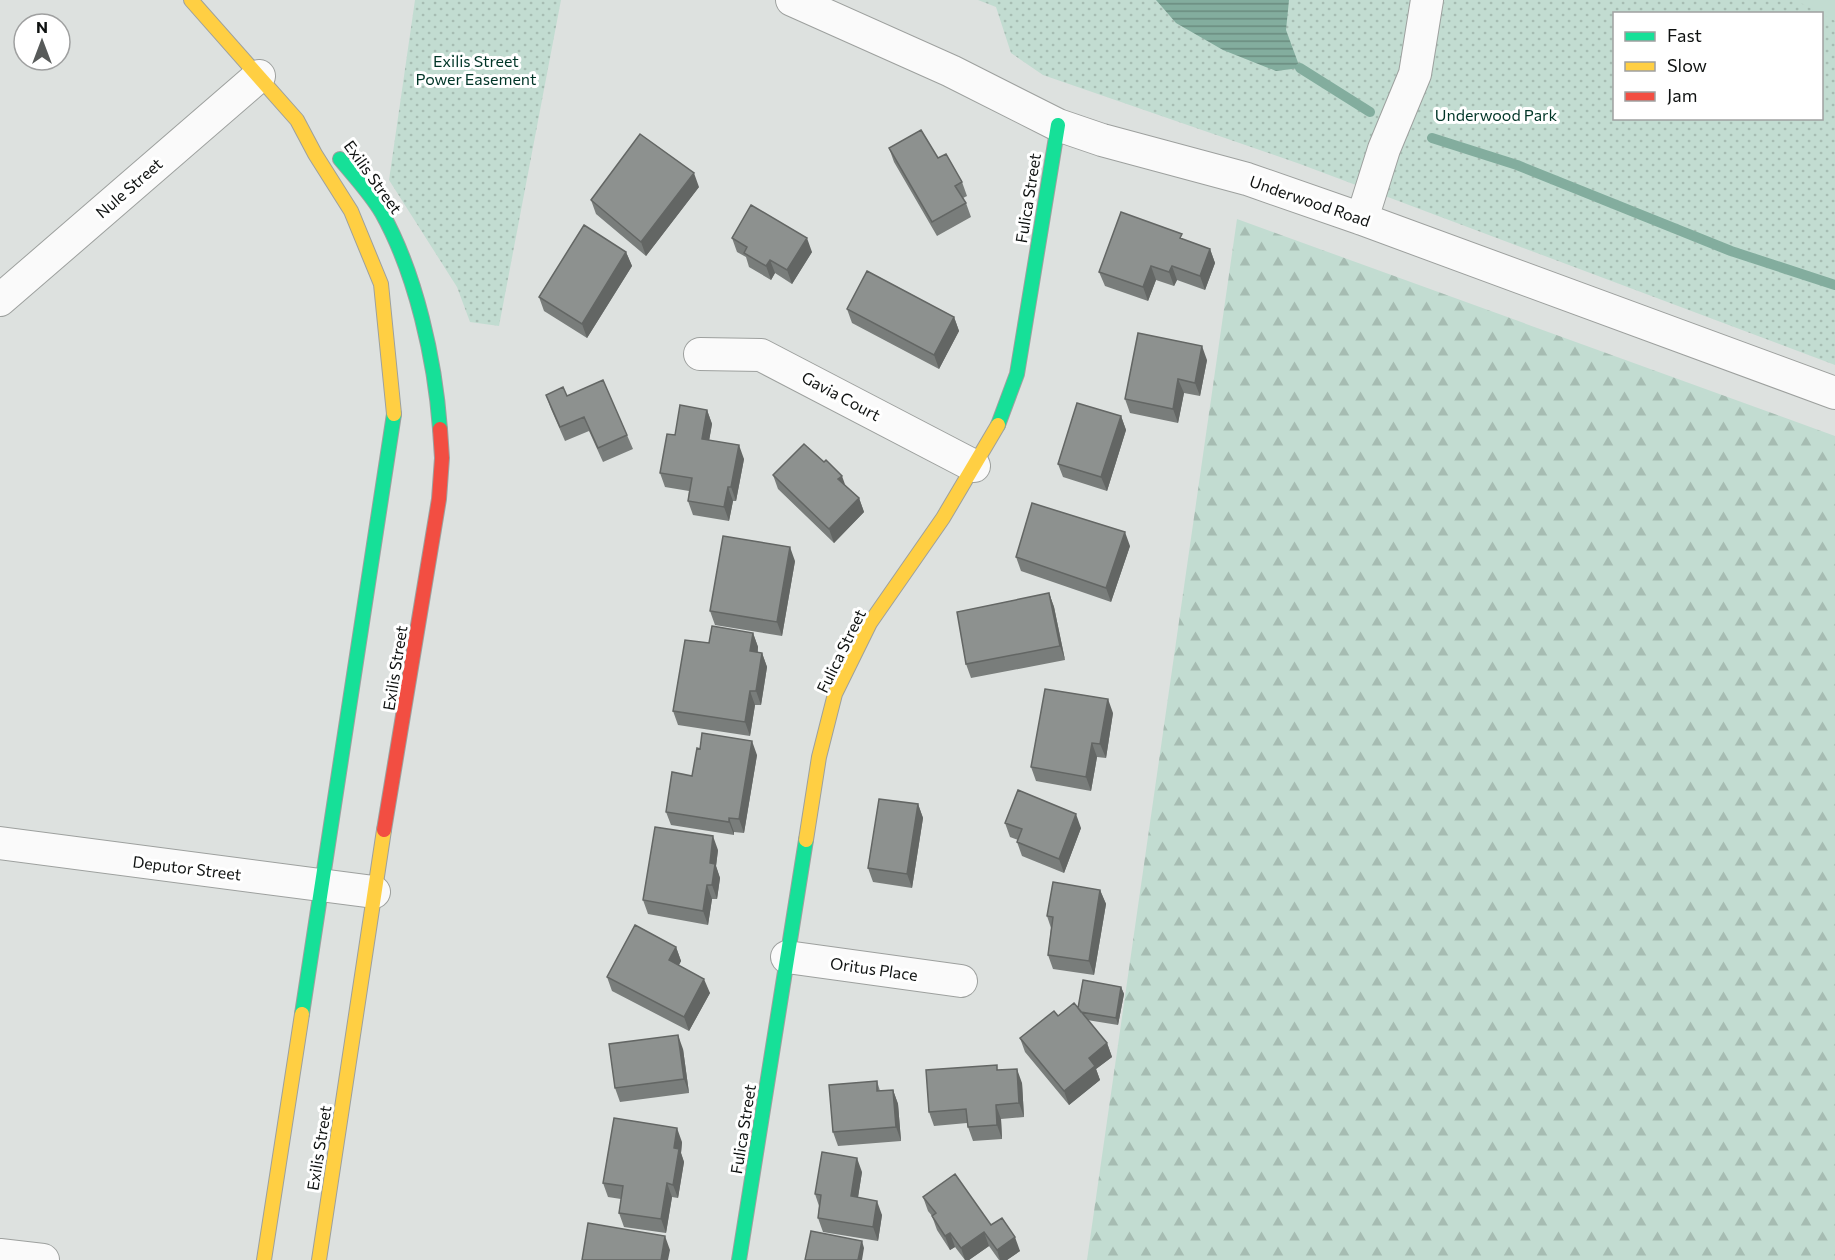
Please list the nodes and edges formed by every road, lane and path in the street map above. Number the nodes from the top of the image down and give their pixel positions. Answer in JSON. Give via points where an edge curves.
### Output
{"nodes":[{"id":1,"x":191,"y":0,"type":"edge"},
{"id":2,"x":792,"y":0,"type":"edge"},
{"id":3,"x":1427,"y":0,"type":"edge"},
{"id":4,"x":259,"y":76,"type":"junction"},
{"id":5,"x":297,"y":120,"type":"junction"},
{"id":6,"x":1058,"y":125,"type":"junction"},
{"id":7,"x":321,"y":134,"type":"dead end"},
{"id":8,"x":334,"y":151,"type":"dead end"},
{"id":9,"x":1362,"y":219,"type":"junction"},
{"id":10,"x":0,"y":300,"type":"edge"},
{"id":11,"x":700,"y":354,"type":"dead end"},
{"id":12,"x":1835,"y":393,"type":"edge"},
{"id":13,"x":974,"y":466,"type":"junction"},
{"id":14,"x":0,"y":843,"type":"edge"},
{"id":15,"x":321,"y":885,"type":"junction"},
{"id":16,"x":374,"y":892,"type":"junction"},
{"id":17,"x":787,"y":957,"type":"junction"},
{"id":18,"x":961,"y":981,"type":"dead end"},
{"id":19,"x":0,"y":1255,"type":"edge"},
{"id":20,"x":43,"y":1260,"type":"edge"},
{"id":21,"x":264,"y":1260,"type":"edge"},
{"id":22,"x":319,"y":1260,"type":"edge"},
{"id":23,"x":739,"y":1260,"type":"edge"}],
"edges":[{"from":1,"to":4,"type":"street","name":"Exilis Street"},
{"from":2,"to":6,"type":"street","name":"Underwood Road","via":[[951,71]]},
{"from":3,"to":9,"type":"street","via":[[1415,74],[1384,149]]},
{"from":4,"to":5,"type":"street","name":"Exilis Street"},
{"from":4,"to":10,"type":"street","name":"Nule Street"},
{"from":5,"to":7,"type":"street","name":"Exilis Street"},
{"from":5,"to":15,"type":"street","name":"Exilis Street","via":[[351,211],[381,284],[394,413]]},
{"from":6,"to":9,"type":"street","name":"Underwood Road","via":[[1247,179]]},
{"from":6,"to":13,"type":"street","name":"Fulica Street","via":[[1017,374],[1001,420]]},
{"from":8,"to":16,"type":"street","name":"Exilis Street","via":[[381,211],[398,243],[422,318],[436,392],[442,458],[440,499]]},
{"from":9,"to":12,"type":"street","name":"Underwood Road"},
{"from":11,"to":13,"type":"street","name":"Gavia Court","via":[[761,355]]},
{"from":13,"to":17,"type":"street","name":"Fulica Street","via":[[870,623],[836,694],[819,757]]},
{"from":14,"to":15,"type":"street","name":"Deputor Street"},
{"from":15,"to":16,"type":"street","name":"Deputor Street"},
{"from":15,"to":21,"type":"street","name":"Exilis Street"},
{"from":16,"to":22,"type":"street","name":"Exilis Street"},
{"from":17,"to":18,"type":"street","name":"Oritus Place"},
{"from":17,"to":23,"type":"street","name":"Fulica Street"},
{"from":19,"to":20,"type":"street"}]}
